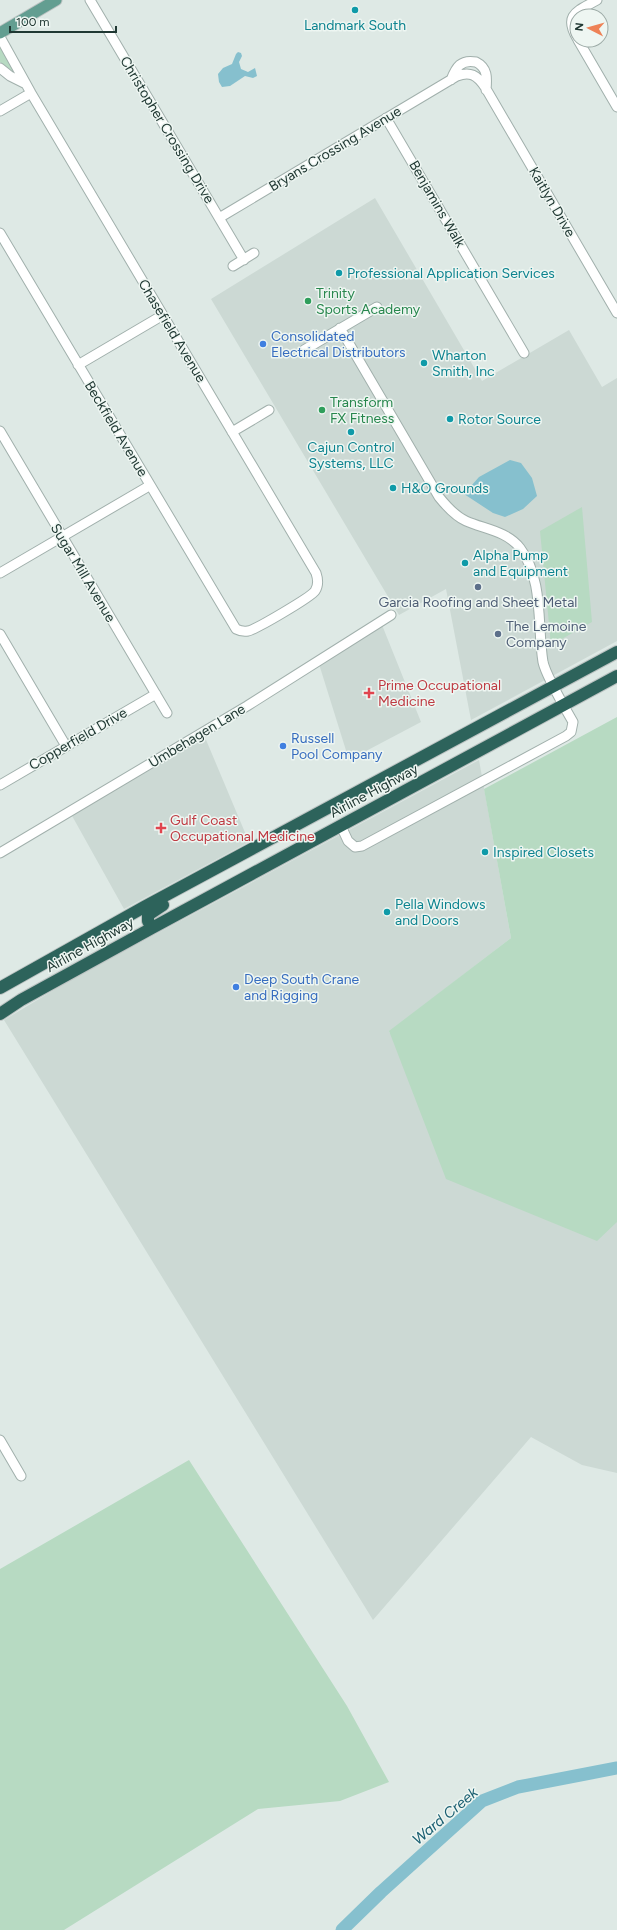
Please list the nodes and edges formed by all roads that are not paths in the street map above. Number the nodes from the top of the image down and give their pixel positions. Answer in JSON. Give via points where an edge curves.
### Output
{"nodes":[{"id":1,"x":56,"y":0,"type":"edge"},
{"id":2,"x":90,"y":0,"type":"edge"},
{"id":3,"x":597,"y":0,"type":"edge"},
{"id":4,"x":584,"y":8,"type":"edge"},
{"id":5,"x":0,"y":33,"type":"edge"},
{"id":6,"x":0,"y":37,"type":"edge"},
{"id":7,"x":583,"y":48,"type":"edge"},
{"id":8,"x":0,"y":68,"type":"edge"},
{"id":9,"x":451,"y":80,"type":"junction"},
{"id":10,"x":26,"y":84,"type":"junction"},
{"id":11,"x":486,"y":90,"type":"junction"},
{"id":12,"x":31,"y":92,"type":"junction"},
{"id":13,"x":617,"y":107,"type":"edge"},
{"id":14,"x":0,"y":111,"type":"edge"},
{"id":15,"x":386,"y":118,"type":"junction"},
{"id":16,"x":219,"y":218,"type":"junction"},
{"id":17,"x":0,"y":233,"type":"edge"},
{"id":18,"x":254,"y":253,"type":"dead end"},
{"id":19,"x":244,"y":260,"type":"junction"},
{"id":20,"x":233,"y":266,"type":"dead end"},
{"id":21,"x":377,"y":307,"type":"dead end"},
{"id":22,"x":617,"y":313,"type":"edge"},
{"id":23,"x":163,"y":315,"type":"junction"},
{"id":24,"x":340,"y":328,"type":"junction"},
{"id":25,"x":304,"y":350,"type":"dead end"},
{"id":26,"x":524,"y":353,"type":"dead end"},
{"id":27,"x":78,"y":365,"type":"junction"},
{"id":28,"x":269,"y":410,"type":"dead end"},
{"id":29,"x":0,"y":432,"type":"edge"},
{"id":30,"x":232,"y":432,"type":"junction"},
{"id":31,"x":149,"y":486,"type":"junction"},
{"id":32,"x":62,"y":537,"type":"junction"},
{"id":33,"x":0,"y":573,"type":"edge"},
{"id":34,"x":391,"y":615,"type":"dead end"},
{"id":35,"x":231,"y":624,"type":"joint"},
{"id":36,"x":0,"y":634,"type":"edge"},
{"id":37,"x":617,"y":652,"type":"edge"},
{"id":38,"x":617,"y":676,"type":"edge"},
{"id":39,"x":554,"y":686,"type":"junction"},
{"id":40,"x":156,"y":694,"type":"junction"},
{"id":41,"x":564,"y":705,"type":"junction"},
{"id":42,"x":167,"y":713,"type":"dead end"},
{"id":43,"x":66,"y":746,"type":"junction"},
{"id":44,"x":0,"y":785,"type":"edge"},
{"id":45,"x":341,"y":826,"type":"junction"},
{"id":46,"x":280,"y":834,"type":"junction"},
{"id":47,"x":0,"y":853,"type":"edge"},
{"id":48,"x":152,"y":928,"type":"junction"},
{"id":49,"x":0,"y":988,"type":"edge"},
{"id":50,"x":0,"y":1014,"type":"edge"},
{"id":51,"x":0,"y":1440,"type":"edge"},
{"id":52,"x":22,"y":1476,"type":"dead end"}],
"edges":[{"from":1,"to":5,"type":"main road"},
{"from":2,"to":16,"type":"street","name":"Christopher Crossing Drive"},
{"from":3,"to":4,"type":"street"},
{"from":6,"to":10,"type":"street","name":"Chasefield Avenue"},
{"from":7,"to":13,"type":"street"},
{"from":8,"to":10,"type":"street"},
{"from":9,"to":11,"type":"street","name":"Kaitlyn Drive","via":[[462,74],[473,74]]},
{"from":9,"to":11,"type":"street","name":"Kaitlyn Drive","via":[[461,63],[476,62],[484,67],[486,72]]},
{"from":9,"to":15,"type":"street","name":"Bryans Crossing Avenue"},
{"from":10,"to":12,"type":"street","name":"Chasefield Avenue"},
{"from":11,"to":22,"type":"street","name":"Kaitlyn Drive"},
{"from":12,"to":14,"type":"street"},
{"from":12,"to":23,"type":"street","name":"Chasefield Avenue"},
{"from":15,"to":16,"type":"street","name":"Bryans Crossing Avenue"},
{"from":15,"to":26,"type":"street","name":"Benjamins Walk"},
{"from":16,"to":19,"type":"street","name":"Christopher Crossing Drive"},
{"from":17,"to":27,"type":"street","name":"Beckfield Avenue"},
{"from":18,"to":19,"type":"street"},
{"from":19,"to":20,"type":"street"},
{"from":21,"to":24,"type":"street"},
{"from":23,"to":27,"type":"street"},
{"from":23,"to":30,"type":"street","name":"Chasefield Avenue"},
{"from":24,"to":25,"type":"street"},
{"from":24,"to":39,"type":"street","via":[[440,497],[452,512],[466,521],[506,536],[519,546],[530,563],[535,581],[544,664]]},
{"from":27,"to":31,"type":"street","name":"Beckfield Avenue"},
{"from":28,"to":30,"type":"street"},
{"from":29,"to":32,"type":"street","name":"Sugar Mill Avenue"},
{"from":30,"to":35,"type":"street","name":"Chasefield Avenue","via":[[318,578],[318,586],[312,595],[254,629],[242,632]]},
{"from":31,"to":32,"type":"street"},
{"from":31,"to":35,"type":"street","name":"Beckfield Avenue"},
{"from":32,"to":33,"type":"street"},
{"from":32,"to":40,"type":"street","name":"Sugar Mill Avenue"},
{"from":34,"to":47,"type":"street","name":"Umbehagen Lane","via":[[248,706]]},
{"from":36,"to":43,"type":"street"},
{"from":37,"to":39,"type":"highway","name":"Airline Highway"},
{"from":38,"to":41,"type":"highway","name":"Airline Highway"},
{"from":39,"to":41,"type":"street"},
{"from":39,"to":46,"type":"highway","name":"Airline Highway"},
{"from":40,"to":42,"type":"street","name":"Sugar Mill Avenue"},
{"from":40,"to":43,"type":"street","name":"Copperfield Drive"},
{"from":41,"to":45,"type":"highway","name":"Airline Highway"},
{"from":41,"to":45,"type":"street","via":[[573,727],[566,736],[550,745],[362,846],[355,847],[348,841]]},
{"from":43,"to":44,"type":"street","name":"Copperfield Drive"},
{"from":45,"to":48,"type":"highway","name":"Airline Highway"},
{"from":46,"to":48,"type":"highway","via":[[240,863],[152,911],[148,918]]},
{"from":46,"to":49,"type":"highway","name":"Airline Highway"},
{"from":48,"to":50,"type":"highway","name":"Airline Highway"},
{"from":51,"to":52,"type":"street"}]}
